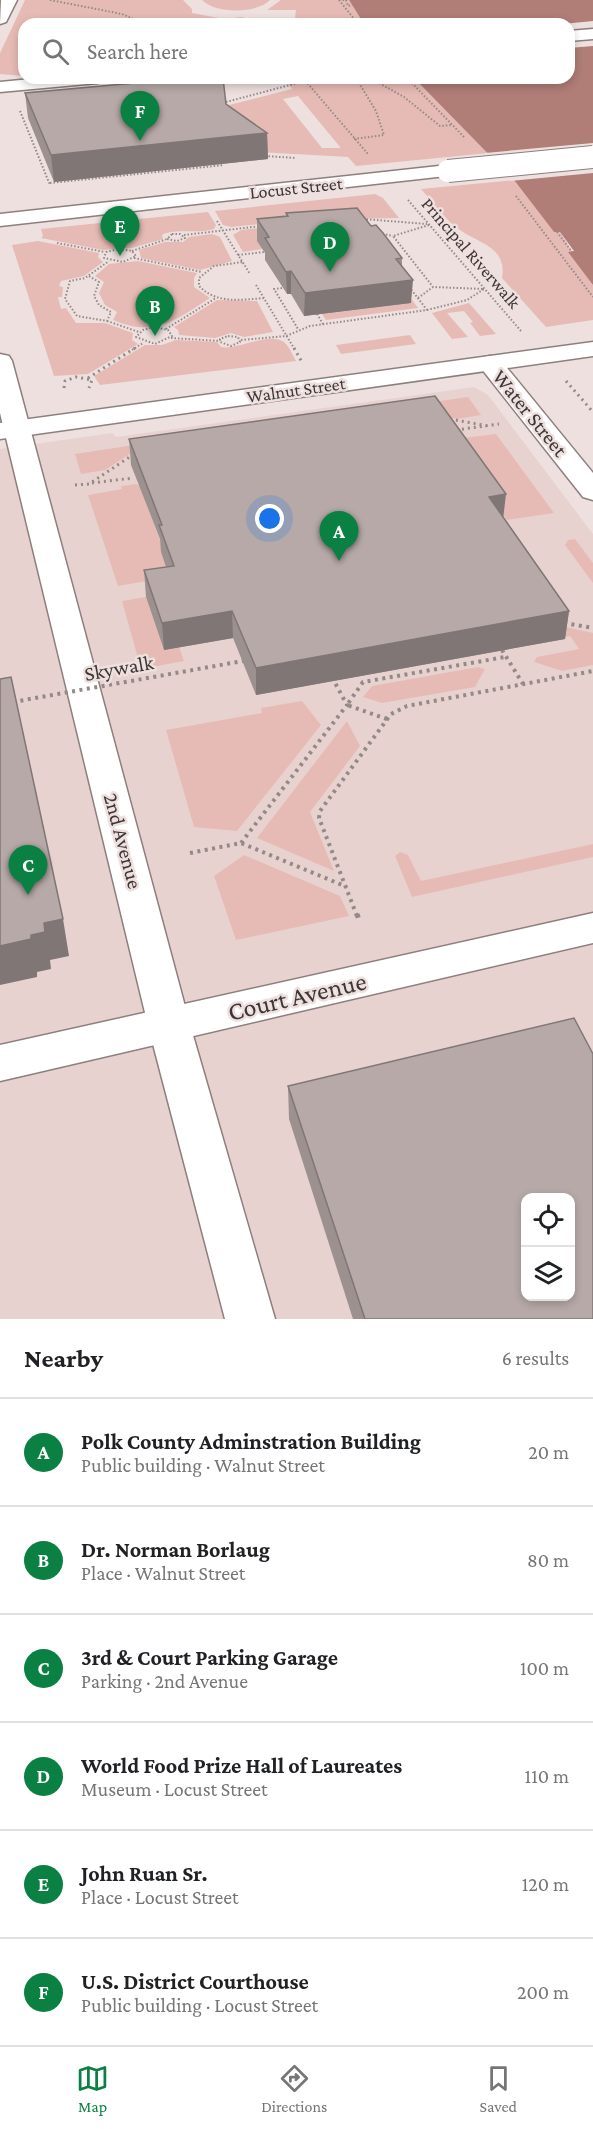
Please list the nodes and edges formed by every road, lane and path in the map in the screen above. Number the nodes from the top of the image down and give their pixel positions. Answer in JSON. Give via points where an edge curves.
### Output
{"nodes":[{"id":1,"x":50,"y":0,"type":"edge"},
{"id":2,"x":339,"y":0,"type":"edge"},
{"id":3,"x":6,"y":2,"type":"edge"},
{"id":4,"x":352,"y":5,"type":"dead end"},
{"id":5,"x":132,"y":18,"type":"edge"},
{"id":6,"x":353,"y":18,"type":"edge"},
{"id":7,"x":0,"y":19,"type":"edge"},
{"id":8,"x":593,"y":34,"type":"edge"},
{"id":9,"x":575,"y":36,"type":"edge"},
{"id":10,"x":33,"y":84,"type":"edge"},
{"id":11,"x":290,"y":84,"type":"edge"},
{"id":12,"x":307,"y":84,"type":"edge"},
{"id":13,"x":360,"y":84,"type":"edge"},
{"id":14,"x":380,"y":84,"type":"edge"},
{"id":15,"x":413,"y":84,"type":"edge"},
{"id":16,"x":0,"y":87,"type":"edge"},
{"id":17,"x":226,"y":102,"type":"edge"},
{"id":18,"x":17,"y":104,"type":"dead end"},
{"id":19,"x":353,"y":139,"type":"junction"},
{"id":20,"x":593,"y":157,"type":"edge"},
{"id":21,"x":374,"y":161,"type":"dead end"},
{"id":22,"x":224,"y":165,"type":"edge"},
{"id":23,"x":516,"y":196,"type":"dead end"},
{"id":24,"x":406,"y":198,"type":"dead end"},
{"id":25,"x":0,"y":220,"type":"edge"},
{"id":26,"x":217,"y":220,"type":"dead end"},
{"id":27,"x":268,"y":225,"type":"edge"},
{"id":28,"x":361,"y":225,"type":"edge"},
{"id":29,"x":429,"y":225,"type":"junction"},
{"id":30,"x":223,"y":230,"type":"junction"},
{"id":31,"x":375,"y":232,"type":"edge"},
{"id":32,"x":557,"y":232,"type":"dead end"},
{"id":33,"x":184,"y":235,"type":"junction"},
{"id":34,"x":393,"y":236,"type":"junction"},
{"id":35,"x":167,"y":239,"type":"junction"},
{"id":36,"x":55,"y":242,"type":"dead end"},
{"id":37,"x":552,"y":243,"type":"junction"},
{"id":38,"x":565,"y":243,"type":"junction"},
{"id":39,"x":132,"y":251,"type":"junction"},
{"id":40,"x":106,"y":252,"type":"junction"},
{"id":41,"x":264,"y":252,"type":"edge"},
{"id":42,"x":572,"y":252,"type":"dead end"},
{"id":43,"x":238,"y":255,"type":"junction"},
{"id":44,"x":134,"y":258,"type":"junction"},
{"id":45,"x":110,"y":261,"type":"junction"},
{"id":46,"x":242,"y":262,"type":"junction"},
{"id":47,"x":203,"y":273,"type":"junction"},
{"id":48,"x":250,"y":274,"type":"dead end"},
{"id":49,"x":89,"y":276,"type":"junction"},
{"id":50,"x":404,"y":280,"type":"edge"},
{"id":51,"x":256,"y":285,"type":"dead end"},
{"id":52,"x":433,"y":286,"type":"junction"},
{"id":53,"x":282,"y":288,"type":"edge"},
{"id":54,"x":484,"y":289,"type":"junction"},
{"id":55,"x":216,"y":297,"type":"junction"},
{"id":56,"x":593,"y":297,"type":"edge"},
{"id":57,"x":264,"y":298,"type":"junction"},
{"id":58,"x":418,"y":298,"type":"junction"},
{"id":59,"x":427,"y":310,"type":"junction"},
{"id":60,"x":317,"y":314,"type":"edge"},
{"id":61,"x":107,"y":321,"type":"junction"},
{"id":62,"x":322,"y":324,"type":"junction"},
{"id":63,"x":166,"y":329,"type":"junction"},
{"id":64,"x":298,"y":329,"type":"junction"},
{"id":65,"x":139,"y":332,"type":"junction"},
{"id":66,"x":523,"y":333,"type":"dead end"},
{"id":67,"x":286,"y":336,"type":"junction"},
{"id":68,"x":171,"y":338,"type":"junction"},
{"id":69,"x":241,"y":340,"type":"junction"},
{"id":70,"x":220,"y":341,"type":"junction"},
{"id":71,"x":144,"y":343,"type":"junction"},
{"id":72,"x":593,"y":349,"type":"edge"},
{"id":73,"x":0,"y":362,"type":"edge"},
{"id":74,"x":303,"y":362,"type":"dead end"},
{"id":75,"x":490,"y":363,"type":"junction"},
{"id":76,"x":87,"y":378,"type":"junction"},
{"id":77,"x":564,"y":380,"type":"dead end"},
{"id":78,"x":64,"y":388,"type":"dead end"},
{"id":79,"x":82,"y":391,"type":"dead end"},
{"id":80,"x":593,"y":412,"type":"edge"},
{"id":81,"x":446,"y":418,"type":"edge"},
{"id":82,"x":8,"y":430,"type":"edge"},
{"id":83,"x":451,"y":431,"type":"edge"},
{"id":84,"x":137,"y":452,"type":"edge"},
{"id":85,"x":133,"y":477,"type":"edge"},
{"id":86,"x":89,"y":484,"type":"junction"},
{"id":87,"x":75,"y":485,"type":"dead end"},
{"id":88,"x":593,"y":491,"type":"edge"},
{"id":89,"x":557,"y":622,"type":"edge"},
{"id":90,"x":593,"y":628,"type":"edge"},
{"id":91,"x":502,"y":650,"type":"dead end"},
{"id":92,"x":506,"y":657,"type":"junction"},
{"id":93,"x":243,"y":661,"type":"edge"},
{"id":94,"x":593,"y":671,"type":"edge"},
{"id":95,"x":334,"y":681,"type":"dead end"},
{"id":96,"x":523,"y":684,"type":"junction"},
{"id":97,"x":12,"y":702,"type":"edge"},
{"id":98,"x":346,"y":705,"type":"junction"},
{"id":99,"x":387,"y":719,"type":"junction"},
{"id":100,"x":241,"y":843,"type":"junction"},
{"id":101,"x":190,"y":853,"type":"dead end"},
{"id":102,"x":347,"y":888,"type":"junction"},
{"id":103,"x":360,"y":922,"type":"dead end"},
{"id":104,"x":593,"y":928,"type":"edge"},
{"id":105,"x":169,"y":1025,"type":"junction"},
{"id":106,"x":0,"y":1063,"type":"edge"},
{"id":107,"x":250,"y":1319,"type":"edge"}],
"edges":[{"from":1,"to":5,"type":"path","via":[[120,12]]},
{"from":2,"to":4,"type":"path"},
{"from":2,"to":6,"type":"path"},
{"from":3,"to":7,"type":"main road"},
{"from":8,"to":9,"type":"main road"},
{"from":10,"to":16,"type":"main road"},
{"from":11,"to":17,"type":"path"},
{"from":12,"to":19,"type":"path"},
{"from":13,"to":19,"type":"path","via":[[376,111],[384,135]]},
{"from":14,"to":15,"type":"path","via":[[440,126],[452,126]]},
{"from":18,"to":22,"type":"path","via":[[50,184]]},
{"from":19,"to":21,"type":"path"},
{"from":20,"to":25,"type":"main road","name":"Locust Street","bridge":true},
{"from":23,"to":37,"type":"path"},
{"from":24,"to":29,"type":"path","name":"Principal Riverwalk"},
{"from":26,"to":30,"type":"path"},
{"from":27,"to":30,"type":"path"},
{"from":28,"to":29,"type":"path","via":[[357,219]]},
{"from":29,"to":34,"type":"path"},
{"from":29,"to":54,"type":"path","name":"Principal Riverwalk"},
{"from":30,"to":33,"type":"path"},
{"from":30,"to":43,"type":"path"},
{"from":31,"to":34,"type":"path"},
{"from":32,"to":38,"type":"path"},
{"from":33,"to":35,"type":"path","via":[[172,234]]},
{"from":33,"to":35,"type":"path","via":[[180,241]]},
{"from":34,"to":52,"type":"path"},
{"from":35,"to":39,"type":"path"},
{"from":36,"to":40,"type":"path"},
{"from":37,"to":38,"type":"path"},
{"from":37,"to":56,"type":"path"},
{"from":38,"to":42,"type":"path"},
{"from":39,"to":40,"type":"path"},
{"from":39,"to":44,"type":"path","via":[[136,254]]},
{"from":40,"to":45,"type":"path","via":[[104,258]]},
{"from":41,"to":43,"type":"path"},
{"from":43,"to":46,"type":"path"},
{"from":44,"to":45,"type":"path"},
{"from":44,"to":47,"type":"path"},
{"from":45,"to":49,"type":"path"},
{"from":46,"to":47,"type":"path","via":[[220,265]]},
{"from":46,"to":48,"type":"path"},
{"from":47,"to":55,"type":"path","via":[[199,286]]},
{"from":49,"to":61,"type":"path","via":[[99,282],[94,296],[99,305],[111,312]]},
{"from":49,"to":61,"type":"path","via":[[70,281],[67,304],[85,321]]},
{"from":50,"to":58,"type":"path"},
{"from":51,"to":57,"type":"path"},
{"from":52,"to":54,"type":"path"},
{"from":52,"to":58,"type":"path"},
{"from":53,"to":64,"type":"path","via":[[274,289]]},
{"from":54,"to":59,"type":"path","via":[[467,300]]},
{"from":54,"to":66,"type":"path","name":"Principal Riverwalk"},
{"from":55,"to":57,"type":"path"},
{"from":55,"to":63,"type":"path"},
{"from":57,"to":67,"type":"path"},
{"from":58,"to":59,"type":"path"},
{"from":59,"to":62,"type":"path"},
{"from":60,"to":62,"type":"path"},
{"from":61,"to":65,"type":"path"},
{"from":62,"to":64,"type":"path"},
{"from":63,"to":65,"type":"path","via":[[154,327]]},
{"from":63,"to":68,"type":"path","via":[[172,332]]},
{"from":64,"to":67,"type":"path"},
{"from":65,"to":71,"type":"path","via":[[136,337]]},
{"from":67,"to":69,"type":"path"},
{"from":67,"to":74,"type":"path"},
{"from":68,"to":70,"type":"path"},
{"from":68,"to":71,"type":"path","via":[[158,344]]},
{"from":69,"to":70,"type":"path","via":[[231,336]]},
{"from":69,"to":70,"type":"path","via":[[231,346]]},
{"from":71,"to":76,"type":"path"},
{"from":72,"to":75,"type":"main road","name":"Walnut Street"},
{"from":73,"to":82,"type":"main road","name":"2nd Avenue"},
{"from":75,"to":82,"type":"main road","name":"Walnut Street"},
{"from":75,"to":88,"type":"main road","name":"Water Street"},
{"from":76,"to":78,"type":"path","via":[[67,379]]},
{"from":76,"to":79,"type":"path","via":[[93,385]]},
{"from":77,"to":80,"type":"path"},
{"from":81,"to":83,"type":"path","via":[[490,425]]},
{"from":82,"to":105,"type":"main road","name":"2nd Avenue"},
{"from":84,"to":86,"type":"path"},
{"from":85,"to":86,"type":"path"},
{"from":86,"to":87,"type":"path"},
{"from":89,"to":90,"type":"path"},
{"from":91,"to":92,"type":"path"},
{"from":92,"to":96,"type":"path"},
{"from":92,"to":98,"type":"path","via":[[363,682]]},
{"from":93,"to":97,"type":"path","name":"Skywalk","bridge":true},
{"from":94,"to":96,"type":"path"},
{"from":95,"to":98,"type":"path"},
{"from":96,"to":99,"type":"path","via":[[407,706]]},
{"from":98,"to":99,"type":"path"},
{"from":98,"to":100,"type":"path"},
{"from":99,"to":102,"type":"path","via":[[320,811],[319,818]]},
{"from":100,"to":101,"type":"path"},
{"from":100,"to":102,"type":"path"},
{"from":102,"to":103,"type":"path"},
{"from":104,"to":105,"type":"main road","name":"Court Avenue"},
{"from":105,"to":106,"type":"main road","name":"Court Avenue"},
{"from":105,"to":107,"type":"main road","name":"2nd Avenue"}]}
